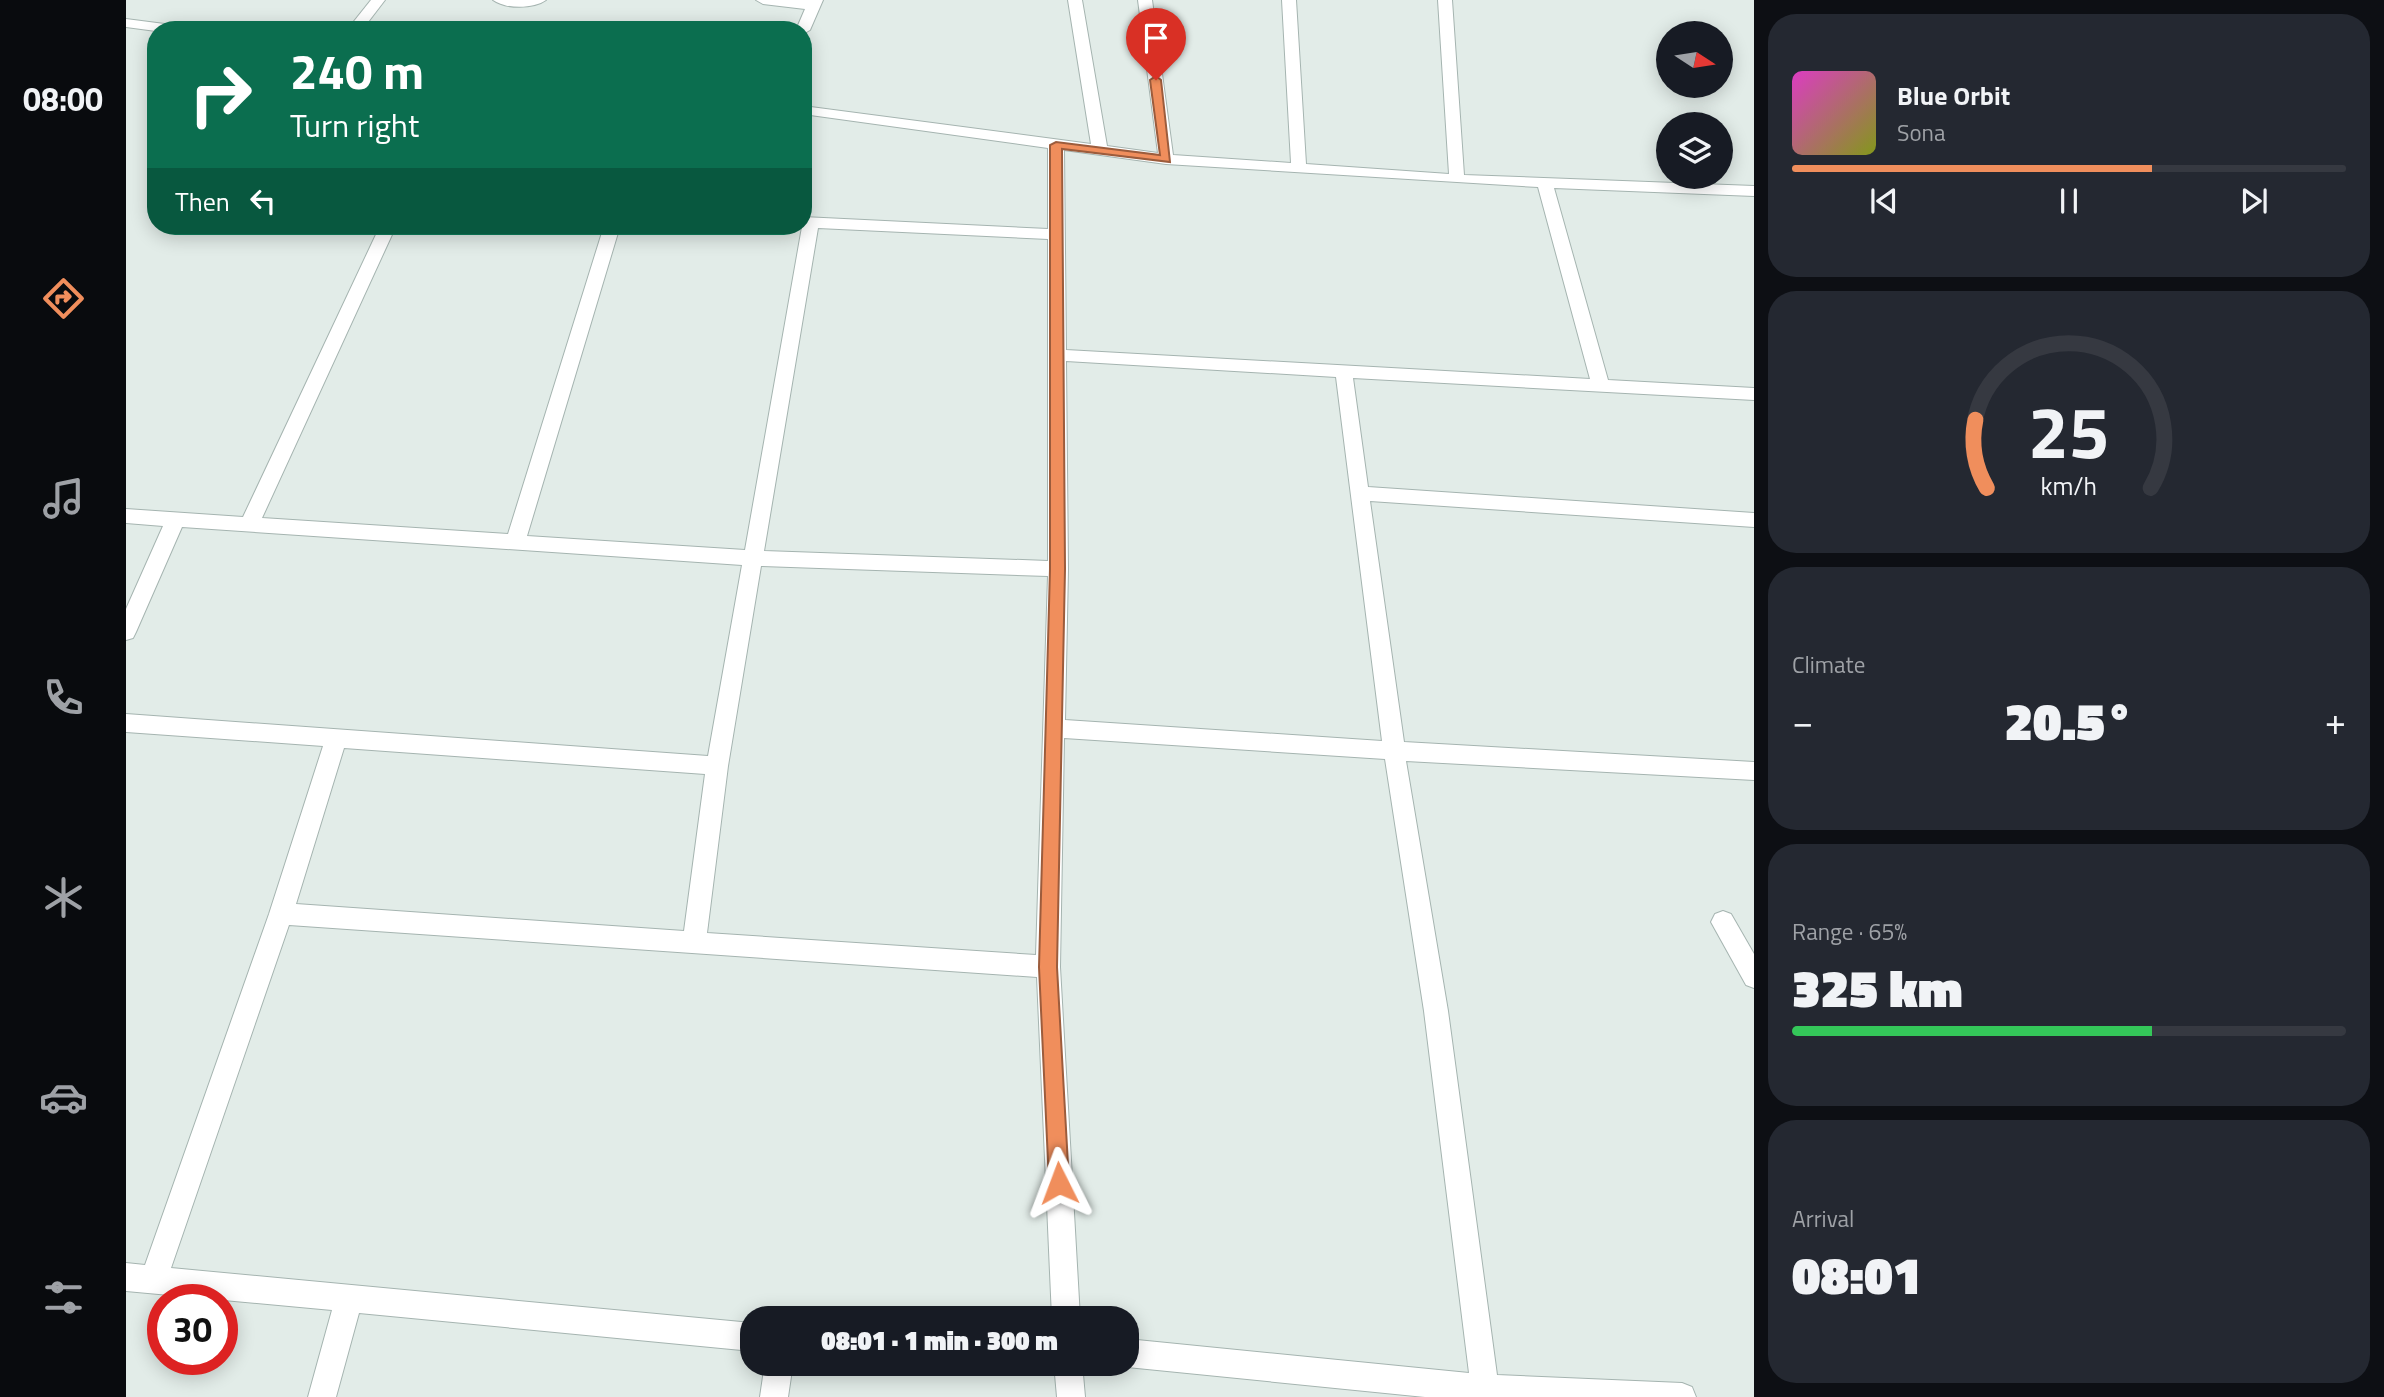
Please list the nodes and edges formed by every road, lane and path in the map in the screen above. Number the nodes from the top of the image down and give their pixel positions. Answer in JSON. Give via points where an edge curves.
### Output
{"nodes":[{"id":1,"x":378,"y":0,"type":"edge"},
{"id":2,"x":500,"y":0,"type":"edge"},
{"id":3,"x":539,"y":0,"type":"edge"},
{"id":4,"x":763,"y":0,"type":"edge"},
{"id":5,"x":1075,"y":0,"type":"edge"},
{"id":6,"x":1145,"y":0,"type":"edge"},
{"id":7,"x":1289,"y":0,"type":"edge"},
{"id":8,"x":1445,"y":0,"type":"edge"},
{"id":9,"x":815,"y":3,"type":"edge"},
{"id":10,"x":361,"y":21,"type":"edge"},
{"id":11,"x":807,"y":21,"type":"edge"},
{"id":12,"x":126,"y":23,"type":"edge"},
{"id":13,"x":147,"y":26,"type":"edge"},
{"id":14,"x":812,"y":111,"type":"edge"},
{"id":15,"x":1056,"y":145,"type":"junction"},
{"id":16,"x":1100,"y":150,"type":"junction"},
{"id":17,"x":1166,"y":159,"type":"junction"},
{"id":18,"x":1299,"y":168,"type":"junction"},
{"id":19,"x":1457,"y":179,"type":"junction"},
{"id":20,"x":1545,"y":183,"type":"junction"},
{"id":21,"x":1754,"y":191,"type":"edge"},
{"id":22,"x":812,"y":222,"type":"edge"},
{"id":23,"x":1056,"y":234,"type":"junction"},
{"id":24,"x":384,"y":235,"type":"edge"},
{"id":25,"x":609,"y":235,"type":"edge"},
{"id":26,"x":805,"y":235,"type":"edge"},
{"id":27,"x":1058,"y":355,"type":"junction"},
{"id":28,"x":1344,"y":373,"type":"junction"},
{"id":29,"x":1600,"y":384,"type":"junction"},
{"id":30,"x":1754,"y":394,"type":"edge"},
{"id":31,"x":1361,"y":494,"type":"junction"},
{"id":32,"x":126,"y":516,"type":"edge"},
{"id":33,"x":176,"y":519,"type":"junction"},
{"id":34,"x":1754,"y":520,"type":"edge"},
{"id":35,"x":250,"y":523,"type":"junction"},
{"id":36,"x":515,"y":542,"type":"junction"},
{"id":37,"x":752,"y":558,"type":"junction"},
{"id":38,"x":1058,"y":569,"type":"junction"},
{"id":39,"x":126,"y":632,"type":"edge"},
{"id":40,"x":126,"y":723,"type":"edge"},
{"id":41,"x":1055,"y":728,"type":"junction"},
{"id":42,"x":336,"y":740,"type":"junction"},
{"id":43,"x":1394,"y":751,"type":"junction"},
{"id":44,"x":717,"y":766,"type":"junction"},
{"id":45,"x":1754,"y":771,"type":"edge"},
{"id":46,"x":281,"y":914,"type":"junction"},
{"id":47,"x":1723,"y":922,"type":"dead end"},
{"id":48,"x":694,"y":941,"type":"junction"},
{"id":49,"x":1048,"y":967,"type":"junction"},
{"id":50,"x":1754,"y":977,"type":"edge"},
{"id":51,"x":126,"y":1277,"type":"edge"},
{"id":52,"x":153,"y":1279,"type":"junction"},
{"id":53,"x":349,"y":1298,"type":"junction"},
{"id":54,"x":1065,"y":1306,"type":"edge"},
{"id":55,"x":740,"y":1336,"type":"edge"},
{"id":56,"x":1139,"y":1354,"type":"edge"},
{"id":57,"x":777,"y":1376,"type":"edge"},
{"id":58,"x":1069,"y":1376,"type":"edge"},
{"id":59,"x":1485,"y":1389,"type":"junction"},
{"id":60,"x":322,"y":1397,"type":"edge"},
{"id":61,"x":774,"y":1397,"type":"edge"},
{"id":62,"x":1071,"y":1397,"type":"edge"},
{"id":63,"x":1682,"y":1397,"type":"edge"}],
"edges":[{"from":1,"to":10,"type":"street"},
{"from":2,"to":3,"type":"street"},
{"from":4,"to":9,"type":"street"},
{"from":5,"to":16,"type":"street"},
{"from":6,"to":17,"type":"street"},
{"from":7,"to":18,"type":"street"},
{"from":8,"to":19,"type":"street"},
{"from":9,"to":11,"type":"street"},
{"from":12,"to":13,"type":"street"},
{"from":14,"to":15,"type":"street"},
{"from":15,"to":16,"type":"street"},
{"from":15,"to":23,"type":"street"},
{"from":16,"to":17,"type":"street"},
{"from":17,"to":18,"type":"street"},
{"from":18,"to":19,"type":"street"},
{"from":19,"to":20,"type":"street"},
{"from":20,"to":21,"type":"street"},
{"from":20,"to":29,"type":"street"},
{"from":22,"to":23,"type":"street"},
{"from":23,"to":27,"type":"street"},
{"from":24,"to":35,"type":"street"},
{"from":25,"to":36,"type":"street"},
{"from":26,"to":37,"type":"street"},
{"from":27,"to":28,"type":"street"},
{"from":27,"to":38,"type":"street"},
{"from":28,"to":29,"type":"street"},
{"from":28,"to":31,"type":"street"},
{"from":29,"to":30,"type":"street"},
{"from":31,"to":34,"type":"street"},
{"from":31,"to":43,"type":"street"},
{"from":32,"to":33,"type":"street"},
{"from":33,"to":35,"type":"street"},
{"from":33,"to":39,"type":"street"},
{"from":35,"to":36,"type":"street"},
{"from":36,"to":37,"type":"street"},
{"from":37,"to":38,"type":"street"},
{"from":37,"to":44,"type":"street"},
{"from":38,"to":41,"type":"street"},
{"from":40,"to":42,"type":"street"},
{"from":41,"to":43,"type":"street"},
{"from":41,"to":49,"type":"street"},
{"from":42,"to":44,"type":"street"},
{"from":42,"to":46,"type":"street"},
{"from":43,"to":45,"type":"street"},
{"from":43,"to":59,"type":"street","via":[[1436,1011]]},
{"from":44,"to":48,"type":"street"},
{"from":46,"to":48,"type":"street"},
{"from":46,"to":52,"type":"street"},
{"from":47,"to":50,"type":"street"},
{"from":48,"to":49,"type":"street"},
{"from":49,"to":54,"type":"street"},
{"from":51,"to":52,"type":"street"},
{"from":52,"to":53,"type":"street"},
{"from":53,"to":55,"type":"street"},
{"from":53,"to":60,"type":"street"},
{"from":56,"to":59,"type":"street"},
{"from":57,"to":61,"type":"street"},
{"from":58,"to":62,"type":"street"},
{"from":59,"to":63,"type":"street"}]}
